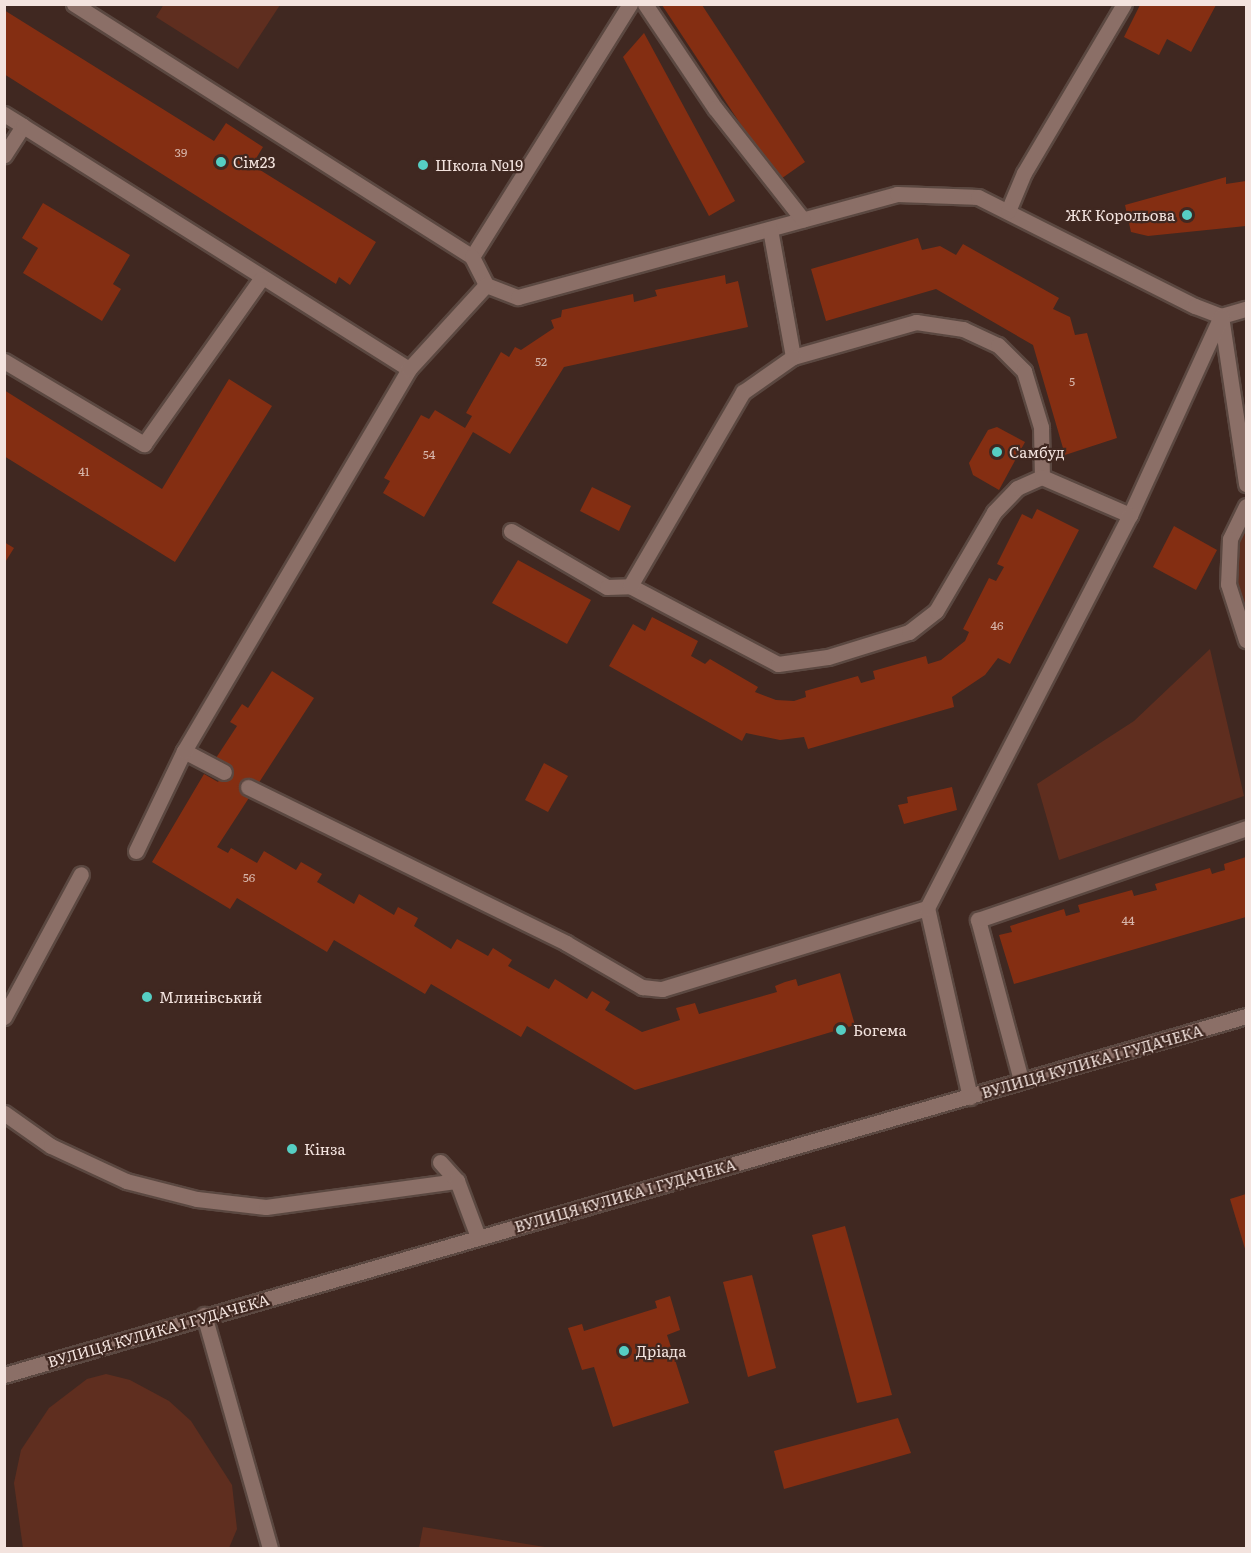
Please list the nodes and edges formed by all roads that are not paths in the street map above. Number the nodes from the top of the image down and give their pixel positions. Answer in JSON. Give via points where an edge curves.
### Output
{"nodes":[{"id":1,"x":74,"y":4,"type":"edge"},
{"id":2,"x":630,"y":4,"type":"edge"},
{"id":3,"x":645,"y":4,"type":"edge"},
{"id":4,"x":1124,"y":4,"type":"edge"},
{"id":5,"x":4,"y":114,"type":"edge"},
{"id":6,"x":22,"y":126,"type":"junction"},
{"id":7,"x":4,"y":155,"type":"edge"},
{"id":8,"x":1008,"y":211,"type":"junction"},
{"id":9,"x":803,"y":220,"type":"junction"},
{"id":10,"x":770,"y":229,"type":"junction"},
{"id":11,"x":472,"y":257,"type":"junction"},
{"id":12,"x":261,"y":279,"type":"junction"},
{"id":13,"x":486,"y":285,"type":"junction"},
{"id":14,"x":1246,"y":309,"type":"edge"},
{"id":15,"x":1221,"y":316,"type":"junction"},
{"id":16,"x":793,"y":357,"type":"junction"},
{"id":17,"x":4,"y":361,"type":"edge"},
{"id":18,"x":409,"y":369,"type":"junction"},
{"id":19,"x":1042,"y":477,"type":"junction"},
{"id":20,"x":1246,"y":484,"type":"edge"},
{"id":21,"x":1246,"y":506,"type":"edge"},
{"id":22,"x":1130,"y":515,"type":"junction"},
{"id":23,"x":511,"y":531,"type":"dead end"},
{"id":24,"x":630,"y":586,"type":"junction"},
{"id":25,"x":1246,"y":640,"type":"edge"},
{"id":26,"x":184,"y":751,"type":"junction"},
{"id":27,"x":224,"y":772,"type":"dead end"},
{"id":28,"x":248,"y":787,"type":"dead end"},
{"id":29,"x":1246,"y":828,"type":"edge"},
{"id":30,"x":136,"y":851,"type":"dead end"},
{"id":31,"x":81,"y":874,"type":"dead end"},
{"id":32,"x":927,"y":908,"type":"junction"},
{"id":33,"x":1246,"y":1016,"type":"edge"},
{"id":34,"x":4,"y":1017,"type":"edge"},
{"id":35,"x":1021,"y":1080,"type":"junction"},
{"id":36,"x":970,"y":1097,"type":"junction"},
{"id":37,"x":4,"y":1113,"type":"edge"},
{"id":38,"x":440,"y":1162,"type":"dead end"},
{"id":39,"x":457,"y":1180,"type":"junction"},
{"id":40,"x":478,"y":1237,"type":"junction"},
{"id":41,"x":204,"y":1316,"type":"junction"},
{"id":42,"x":4,"y":1375,"type":"edge"},
{"id":43,"x":270,"y":1548,"type":"edge"}],
"edges":[{"from":1,"to":11,"type":"main road"},
{"from":2,"to":11,"type":"main road"},
{"from":3,"to":9,"type":"main road","via":[[715,108]]},
{"from":4,"to":8,"type":"main road","via":[[1024,173]]},
{"from":5,"to":6,"type":"main road"},
{"from":6,"to":7,"type":"main road"},
{"from":6,"to":12,"type":"main road"},
{"from":8,"to":9,"type":"main road","via":[[978,197],[897,194]]},
{"from":8,"to":15,"type":"main road"},
{"from":9,"to":10,"type":"main road"},
{"from":10,"to":13,"type":"main road","via":[[518,297]]},
{"from":10,"to":16,"type":"main road"},
{"from":11,"to":13,"type":"main road"},
{"from":12,"to":17,"type":"main road","via":[[144,444]]},
{"from":12,"to":18,"type":"main road"},
{"from":13,"to":18,"type":"main road"},
{"from":14,"to":15,"type":"main road"},
{"from":15,"to":20,"type":"main road"},
{"from":15,"to":22,"type":"main road"},
{"from":16,"to":19,"type":"main road","via":[[916,322],[963,328],[998,345],[1024,371],[1041,427]]},
{"from":16,"to":24,"type":"main road","via":[[743,392]]},
{"from":18,"to":26,"type":"main road"},
{"from":19,"to":22,"type":"main road"},
{"from":19,"to":24,"type":"main road","via":[[1017,488],[994,512],[936,611],[909,632],[828,657],[777,664]]},
{"from":21,"to":25,"type":"main road","via":[[1230,539],[1228,585]]},
{"from":22,"to":32,"type":"main road"},
{"from":23,"to":24,"type":"main road","via":[[607,587]]},
{"from":26,"to":27,"type":"main road"},
{"from":26,"to":30,"type":"main road"},
{"from":28,"to":32,"type":"main road","via":[[566,943],[642,987],[662,990]]},
{"from":29,"to":35,"type":"main road","via":[[978,920]]},
{"from":31,"to":34,"type":"main road"},
{"from":32,"to":36,"type":"main road"},
{"from":33,"to":35,"type":"main road","name":"ВУЛИЦЯ КУЛИКА І ГУДАЧЕКА"},
{"from":35,"to":36,"type":"main road","name":"ВУЛИЦЯ КУЛИКА І ГУДАЧЕКА"},
{"from":36,"to":40,"type":"main road","name":"ВУЛИЦЯ КУЛИКА І ГУДАЧЕКА"},
{"from":37,"to":39,"type":"main road","via":[[51,1146],[126,1181],[197,1199],[266,1207]]},
{"from":38,"to":39,"type":"main road"},
{"from":39,"to":40,"type":"main road"},
{"from":40,"to":41,"type":"main road","name":"ВУЛИЦЯ КУЛИКА І ГУДАЧЕКА"},
{"from":41,"to":42,"type":"main road","name":"ВУЛИЦЯ КУЛИКА І ГУДАЧЕКА"},
{"from":41,"to":43,"type":"main road","via":[[218,1378],[253,1473]]}]}
